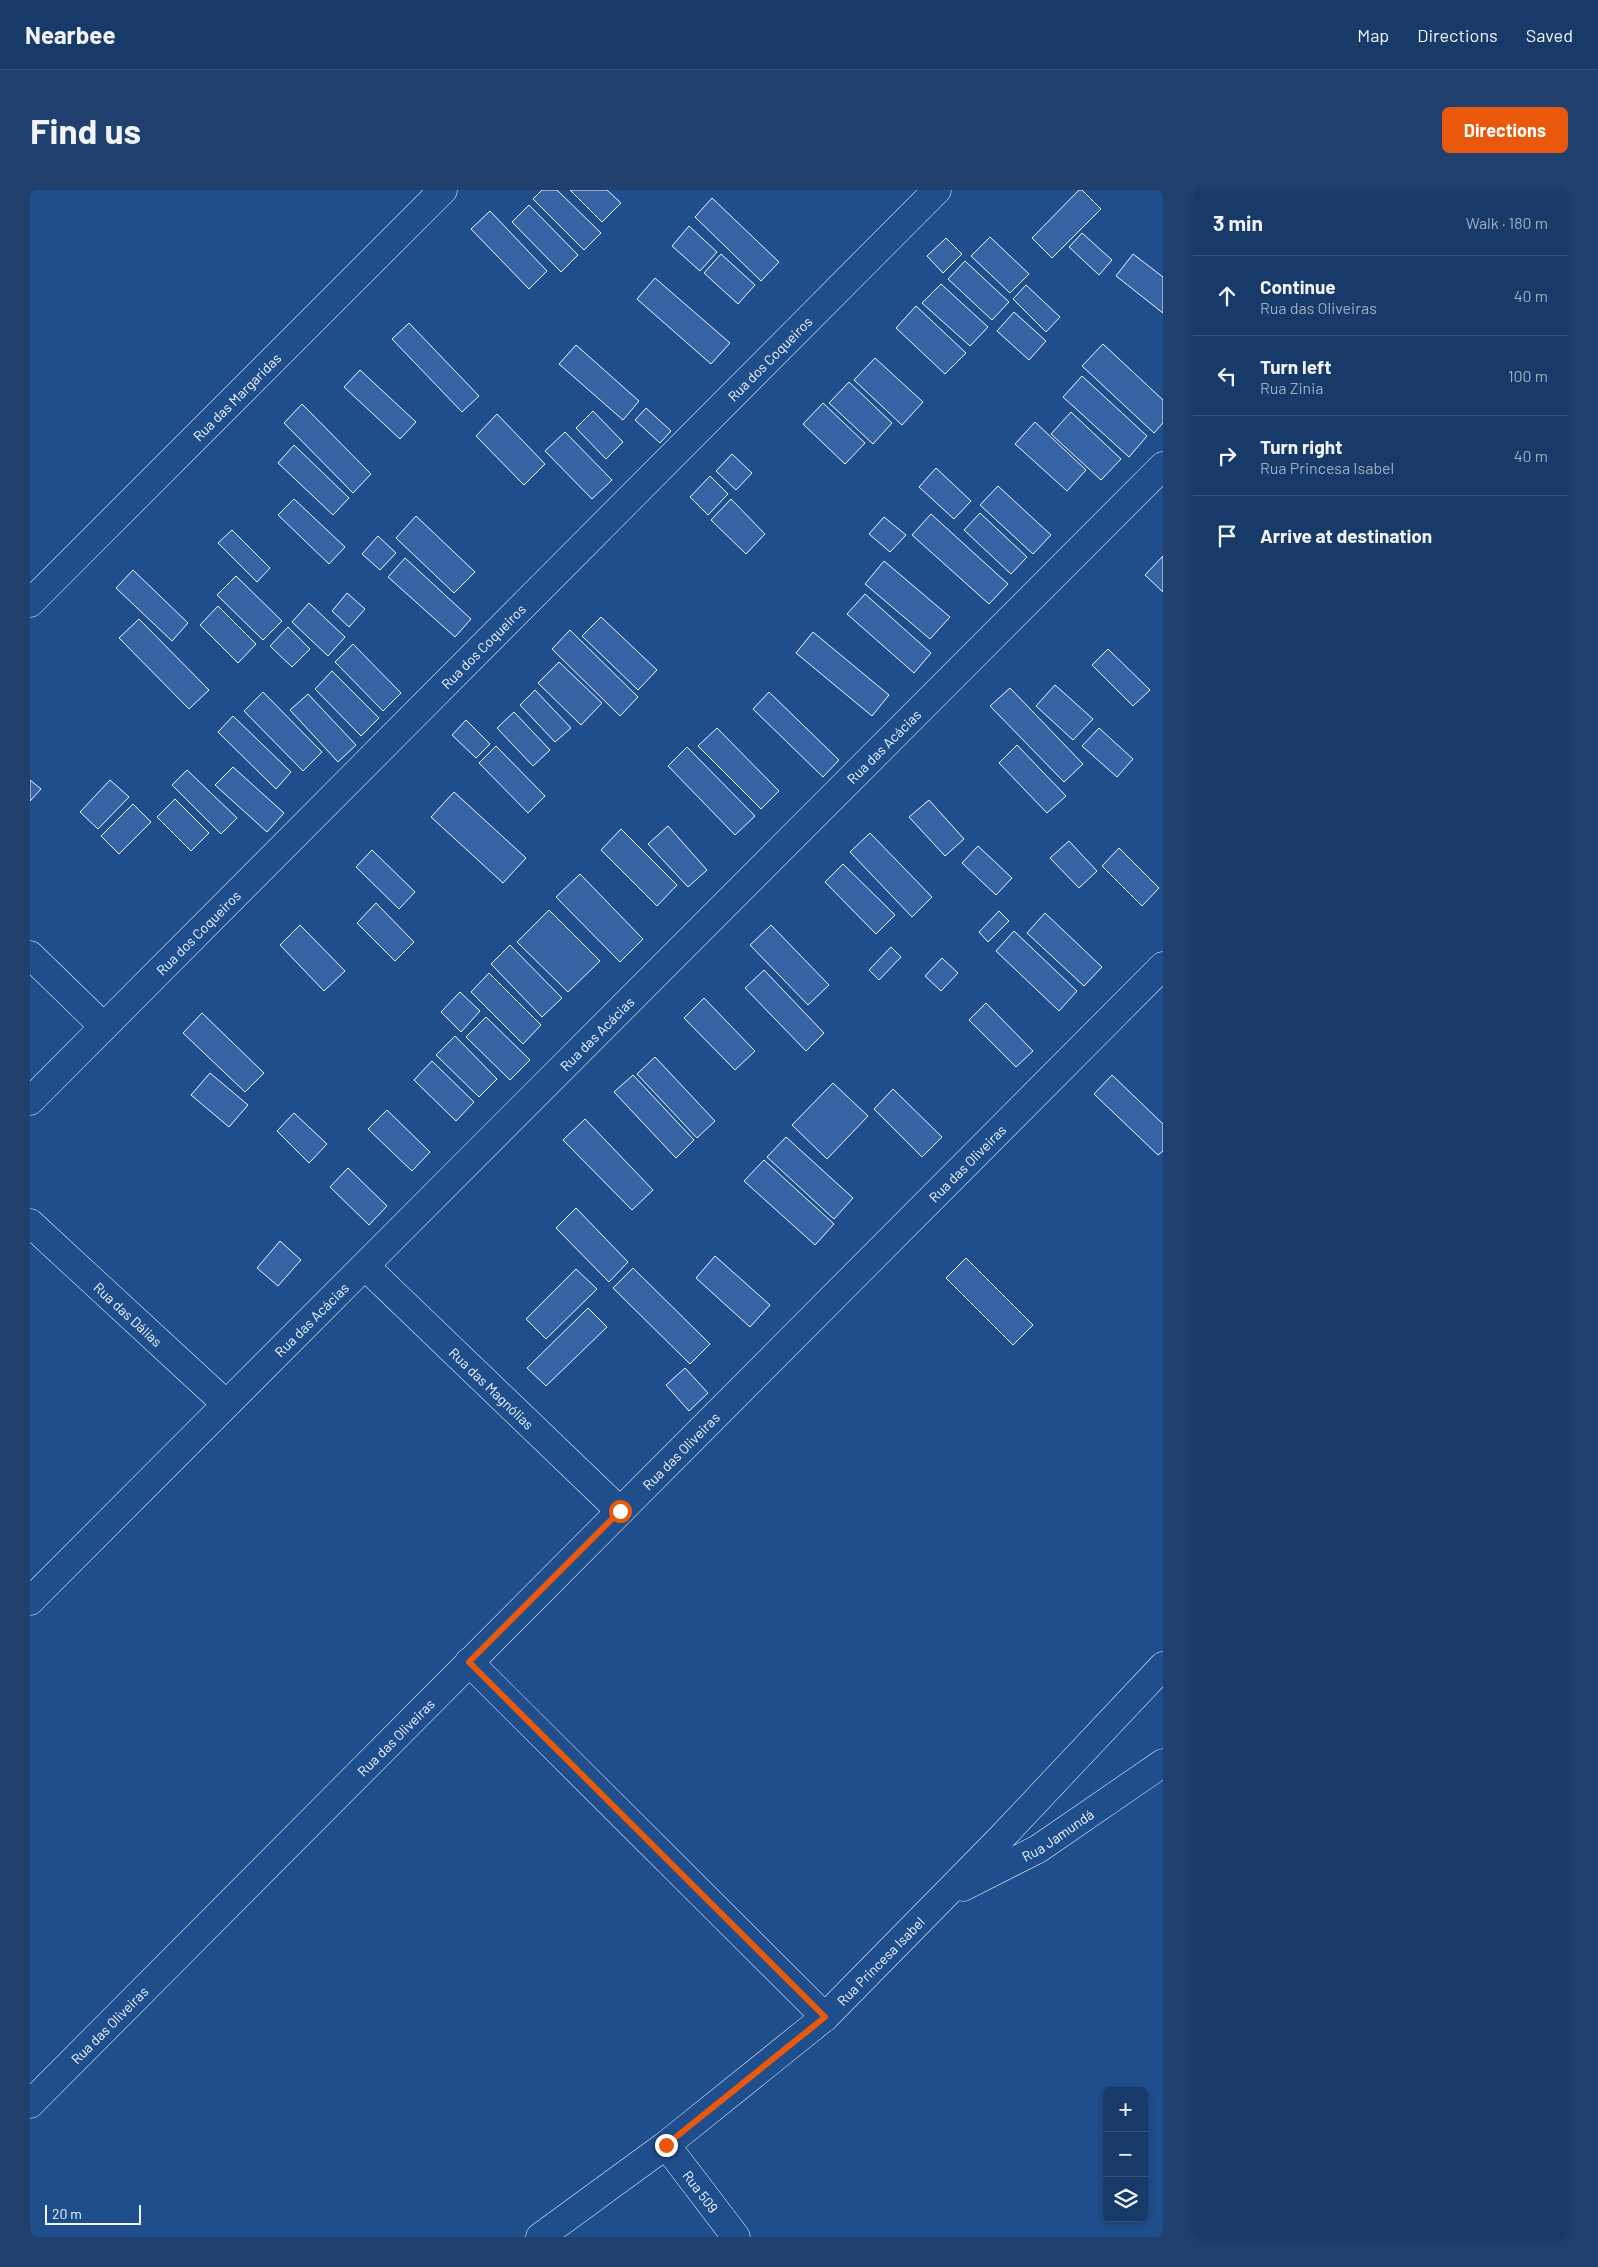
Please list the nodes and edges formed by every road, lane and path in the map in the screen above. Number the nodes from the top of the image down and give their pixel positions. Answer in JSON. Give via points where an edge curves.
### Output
{"nodes":[{"id":1,"x":443,"y":190,"type":"edge"},
{"id":2,"x":938,"y":190,"type":"edge"},
{"id":3,"x":1163,"y":466,"type":"edge"},
{"id":4,"x":30,"y":603,"type":"edge"},
{"id":5,"x":30,"y":955,"type":"edge"},
{"id":6,"x":1163,"y":966,"type":"edge"},
{"id":7,"x":104,"y":1027,"type":"junction"},
{"id":8,"x":30,"y":1101,"type":"edge"},
{"id":9,"x":30,"y":1223,"type":"edge"},
{"id":10,"x":365,"y":1266,"type":"junction"},
{"id":11,"x":226,"y":1404,"type":"junction"},
{"id":12,"x":620,"y":1511,"type":"junction"},
{"id":13,"x":30,"y":1601,"type":"edge"},
{"id":14,"x":469,"y":1662,"type":"junction"},
{"id":15,"x":1163,"y":1666,"type":"edge"},
{"id":16,"x":1163,"y":1763,"type":"edge"},
{"id":17,"x":944,"y":1896,"type":"junction"},
{"id":18,"x":825,"y":2017,"type":"junction"},
{"id":19,"x":30,"y":2104,"type":"edge"},
{"id":20,"x":666,"y":2145,"type":"junction"},
{"id":21,"x":540,"y":2237,"type":"edge"},
{"id":22,"x":736,"y":2237,"type":"edge"}],
"edges":[{"from":1,"to":4,"type":"street","name":"Rua das Margaridas"},
{"from":2,"to":7,"type":"street","name":"Rua dos Coqueiros"},
{"from":3,"to":10,"type":"street","name":"Rua das Acácias"},
{"from":5,"to":7,"type":"street"},
{"from":6,"to":12,"type":"street","name":"Rua das Oliveiras"},
{"from":7,"to":8,"type":"street","name":"Rua dos Coqueiros"},
{"from":9,"to":11,"type":"street","name":"Rua das Dálias"},
{"from":10,"to":11,"type":"street","name":"Rua das Acácias"},
{"from":10,"to":12,"type":"street","name":"Rua das Magnólias"},
{"from":11,"to":13,"type":"street","name":"Rua das Acácias"},
{"from":12,"to":14,"type":"street","name":"Rua das Oliveiras"},
{"from":14,"to":18,"type":"street"},
{"from":14,"to":19,"type":"street","name":"Rua das Oliveiras"},
{"from":15,"to":17,"type":"street","name":"Rua Princesa Isabel"},
{"from":16,"to":17,"type":"street","name":"Rua Jamundá","via":[[1038,1849]]},
{"from":17,"to":18,"type":"street","name":"Rua Princesa Isabel"},
{"from":18,"to":20,"type":"street","name":"Rua Princesa Isabel"},
{"from":20,"to":21,"type":"street","name":"Rua Princesa Isabel"},
{"from":20,"to":22,"type":"street","name":"Rua 509"}]}
